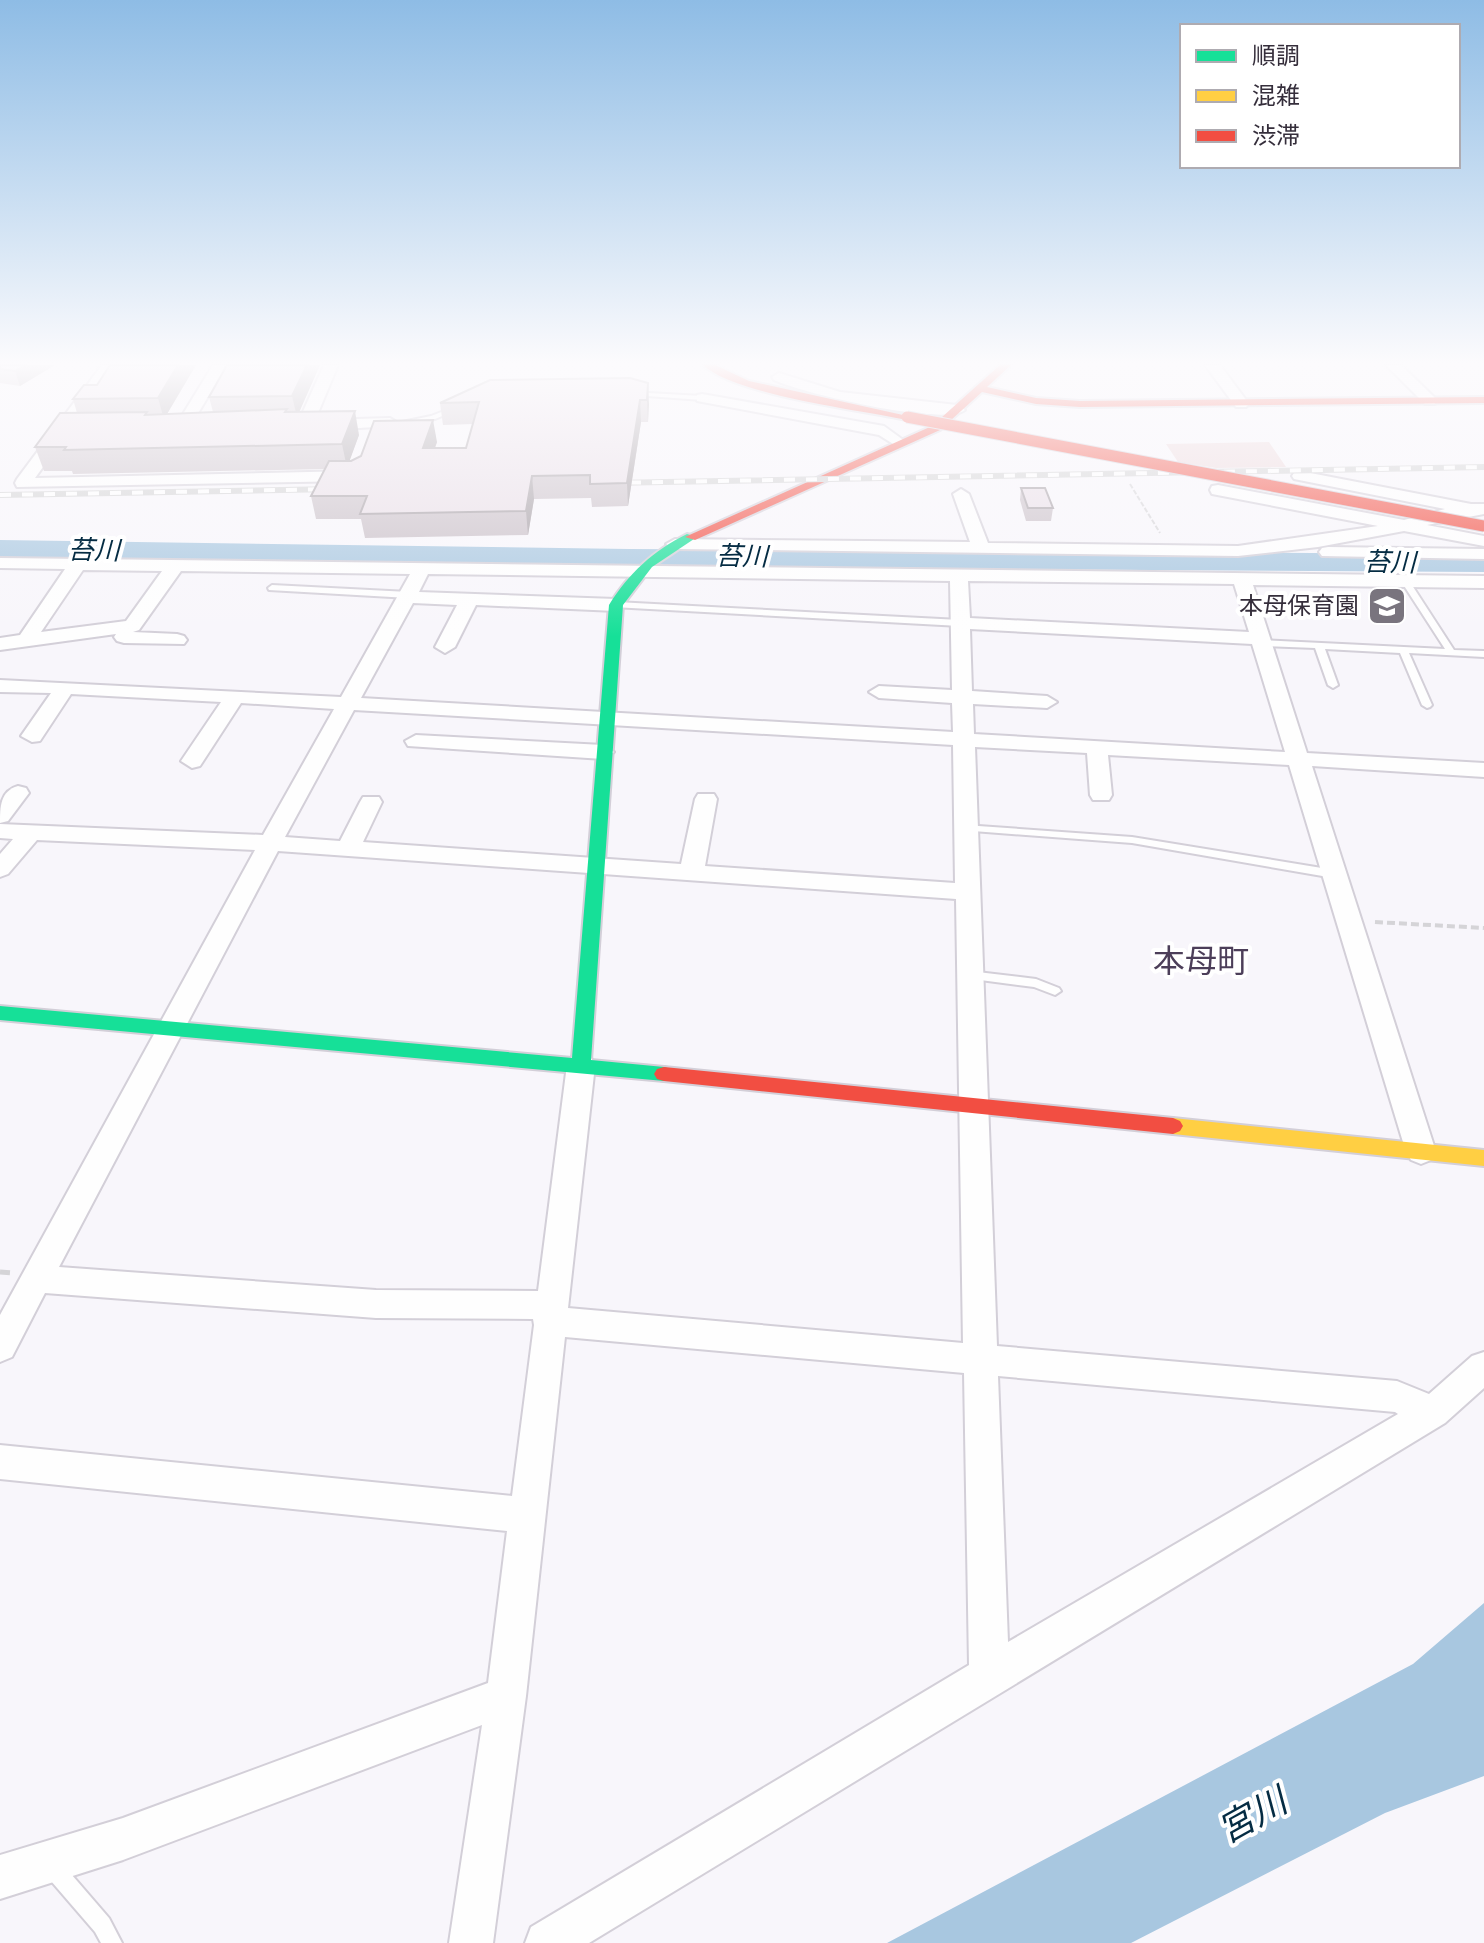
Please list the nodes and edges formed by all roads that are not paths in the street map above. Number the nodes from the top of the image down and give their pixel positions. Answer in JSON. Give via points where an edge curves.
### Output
{"nodes":[{"id":1,"x":47,"y":456,"type":"edge"},
{"id":2,"x":868,"y":456,"type":"edge"},
{"id":3,"x":1112,"y":456,"type":"edge"},
{"id":4,"x":360,"y":463,"type":"edge"},
{"id":5,"x":1300,"y":476,"type":"dead end"},
{"id":6,"x":1218,"y":490,"type":"dead end"},
{"id":7,"x":961,"y":494,"type":"dead end"},
{"id":8,"x":1480,"y":510,"type":"edge"},
{"id":9,"x":1406,"y":525,"type":"junction"},
{"id":10,"x":1484,"y":526,"type":"edge"},
{"id":11,"x":1484,"y":541,"type":"edge"},
{"id":12,"x":672,"y":545,"type":"junction"},
{"id":13,"x":981,"y":548,"type":"junction"},
{"id":14,"x":1238,"y":551,"type":"junction"},
{"id":15,"x":1484,"y":554,"type":"edge"},
{"id":16,"x":0,"y":563,"type":"edge"},
{"id":17,"x":78,"y":564,"type":"junction"},
{"id":18,"x":175,"y":566,"type":"junction"},
{"id":19,"x":422,"y":569,"type":"junction"},
{"id":20,"x":639,"y":571,"type":"junction"},
{"id":21,"x":959,"y":575,"type":"junction"},
{"id":22,"x":1242,"y":579,"type":"junction"},
{"id":23,"x":1405,"y":581,"type":"junction"},
{"id":24,"x":1484,"y":582,"type":"edge"},
{"id":25,"x":272,"y":588,"type":"dead end"},
{"id":26,"x":408,"y":596,"type":"junction"},
{"id":27,"x":470,"y":598,"type":"junction"},
{"id":28,"x":616,"y":605,"type":"junction"},
{"id":29,"x":960,"y":623,"type":"junction"},
{"id":30,"x":123,"y":639,"type":"junction"},
{"id":31,"x":177,"y":640,"type":"dead end"},
{"id":32,"x":1260,"y":640,"type":"junction"},
{"id":33,"x":26,"y":641,"type":"junction"},
{"id":34,"x":0,"y":644,"type":"edge"},
{"id":35,"x":1319,"y":646,"type":"junction"},
{"id":36,"x":445,"y":647,"type":"dead end"},
{"id":37,"x":1403,"y":650,"type":"junction"},
{"id":38,"x":1452,"y":653,"type":"junction"},
{"id":39,"x":1484,"y":654,"type":"edge"},
{"id":40,"x":1333,"y":685,"type":"dead end"},
{"id":41,"x":0,"y":686,"type":"edge"},
{"id":42,"x":65,"y":687,"type":"junction"},
{"id":43,"x":879,"y":692,"type":"dead end"},
{"id":44,"x":962,"y":697,"type":"junction"},
{"id":45,"x":234,"y":698,"type":"junction"},
{"id":46,"x":1047,"y":702,"type":"dead end"},
{"id":47,"x":349,"y":705,"type":"junction"},
{"id":48,"x":1427,"y":705,"type":"dead end"},
{"id":49,"x":606,"y":718,"type":"junction"},
{"id":50,"x":32,"y":736,"type":"dead end"},
{"id":51,"x":963,"y":739,"type":"junction"},
{"id":52,"x":416,"y":741,"type":"dead end"},
{"id":53,"x":1099,"y":747,"type":"junction"},
{"id":54,"x":603,"y":752,"type":"junction"},
{"id":55,"x":1299,"y":760,"type":"junction"},
{"id":56,"x":192,"y":761,"type":"dead end"},
{"id":57,"x":1484,"y":770,"type":"edge"},
{"id":58,"x":18,"y":793,"type":"dead end"},
{"id":59,"x":1101,"y":795,"type":"dead end"},
{"id":60,"x":706,"y":799,"type":"dead end"},
{"id":61,"x":371,"y":802,"type":"dead end"},
{"id":62,"x":0,"y":816,"type":"edge"},
{"id":63,"x":964,"y":828,"type":"junction"},
{"id":64,"x":0,"y":831,"type":"edge"},
{"id":65,"x":31,"y":832,"type":"junction"},
{"id":66,"x":270,"y":843,"type":"junction"},
{"id":67,"x":348,"y":849,"type":"junction"},
{"id":68,"x":594,"y":867,"type":"junction"},
{"id":69,"x":0,"y":869,"type":"edge"},
{"id":70,"x":691,"y":874,"type":"junction"},
{"id":71,"x":1334,"y":874,"type":"junction"},
{"id":72,"x":967,"y":892,"type":"junction"},
{"id":73,"x":969,"y":975,"type":"junction"},
{"id":74,"x":1055,"y":991,"type":"dead end"},
{"id":75,"x":0,"y":1013,"type":"edge"},
{"id":76,"x":172,"y":1029,"type":"junction"},
{"id":77,"x":581,"y":1065,"type":"junction"},
{"id":78,"x":971,"y":1107,"type":"junction"},
{"id":79,"x":1421,"y":1152,"type":"junction"},
{"id":80,"x":1484,"y":1158,"type":"edge"},
{"id":81,"x":37,"y":1279,"type":"junction"},
{"id":82,"x":549,"y":1313,"type":"junction"},
{"id":83,"x":0,"y":1347,"type":"edge"},
{"id":84,"x":981,"y":1359,"type":"junction"},
{"id":85,"x":1484,"y":1367,"type":"edge"},
{"id":86,"x":1433,"y":1412,"type":"junction"},
{"id":87,"x":0,"y":1462,"type":"edge"},
{"id":88,"x":527,"y":1515,"type":"junction"},
{"id":89,"x":989,"y":1675,"type":"junction"},
{"id":90,"x":506,"y":1696,"type":"junction"},
{"id":91,"x":49,"y":1863,"type":"junction"},
{"id":92,"x":0,"y":1877,"type":"edge"},
{"id":93,"x":112,"y":1943,"type":"edge"},
{"id":94,"x":471,"y":1943,"type":"edge"},
{"id":95,"x":547,"y":1943,"type":"edge"}],
"edges":[{"from":1,"to":4,"type":"street","via":[[23,483],[356,476]]},
{"from":2,"to":12,"type":"street"},
{"from":3,"to":10,"type":"street","bridge":true},
{"from":5,"to":8,"type":"street"},
{"from":6,"to":9,"type":"street"},
{"from":7,"to":13,"type":"street"},
{"from":8,"to":9,"type":"street"},
{"from":9,"to":11,"type":"street"},
{"from":9,"to":14,"type":"street","via":[[1295,547]]},
{"from":12,"to":13,"type":"street"},
{"from":12,"to":20,"type":"street"},
{"from":13,"to":14,"type":"street"},
{"from":14,"to":15,"type":"street"},
{"from":16,"to":17,"type":"street"},
{"from":17,"to":18,"type":"street"},
{"from":17,"to":33,"type":"street"},
{"from":18,"to":19,"type":"street"},
{"from":18,"to":30,"type":"street"},
{"from":19,"to":20,"type":"street"},
{"from":19,"to":26,"type":"street"},
{"from":20,"to":21,"type":"street"},
{"from":20,"to":28,"type":"street"},
{"from":21,"to":22,"type":"street"},
{"from":21,"to":29,"type":"street"},
{"from":22,"to":23,"type":"street"},
{"from":22,"to":32,"type":"street"},
{"from":23,"to":24,"type":"street"},
{"from":23,"to":38,"type":"lane"},
{"from":25,"to":26,"type":"lane"},
{"from":26,"to":27,"type":"street"},
{"from":26,"to":47,"type":"street"},
{"from":27,"to":28,"type":"street"},
{"from":27,"to":36,"type":"street"},
{"from":28,"to":29,"type":"lane"},
{"from":28,"to":49,"type":"street"},
{"from":29,"to":32,"type":"street"},
{"from":29,"to":44,"type":"street"},
{"from":30,"to":31,"type":"street"},
{"from":30,"to":33,"type":"street"},
{"from":32,"to":35,"type":"lane"},
{"from":32,"to":55,"type":"street"},
{"from":33,"to":34,"type":"street"},
{"from":35,"to":37,"type":"lane"},
{"from":35,"to":40,"type":"lane"},
{"from":37,"to":38,"type":"lane"},
{"from":37,"to":48,"type":"lane"},
{"from":38,"to":39,"type":"lane"},
{"from":41,"to":42,"type":"street"},
{"from":42,"to":45,"type":"street"},
{"from":42,"to":50,"type":"street"},
{"from":43,"to":44,"type":"street"},
{"from":44,"to":46,"type":"street"},
{"from":44,"to":51,"type":"street"},
{"from":45,"to":47,"type":"street"},
{"from":45,"to":56,"type":"street"},
{"from":47,"to":49,"type":"street"},
{"from":47,"to":66,"type":"street"},
{"from":49,"to":51,"type":"street"},
{"from":49,"to":54,"type":"street"},
{"from":51,"to":53,"type":"street"},
{"from":51,"to":63,"type":"street"},
{"from":52,"to":54,"type":"street"},
{"from":53,"to":55,"type":"street"},
{"from":53,"to":59,"type":"street"},
{"from":54,"to":68,"type":"street"},
{"from":55,"to":57,"type":"street"},
{"from":55,"to":71,"type":"street"},
{"from":58,"to":62,"type":"street"},
{"from":60,"to":70,"type":"street"},
{"from":61,"to":67,"type":"street"},
{"from":63,"to":71,"type":"lane","via":[[1132,840]]},
{"from":63,"to":72,"type":"street"},
{"from":64,"to":65,"type":"street"},
{"from":65,"to":66,"type":"street"},
{"from":65,"to":69,"type":"street"},
{"from":66,"to":67,"type":"street"},
{"from":66,"to":76,"type":"street"},
{"from":67,"to":68,"type":"street"},
{"from":68,"to":70,"type":"street"},
{"from":68,"to":77,"type":"street"},
{"from":70,"to":72,"type":"street"},
{"from":71,"to":79,"type":"street"},
{"from":72,"to":73,"type":"street"},
{"from":73,"to":74,"type":"lane","via":[[1036,983]]},
{"from":73,"to":78,"type":"street"},
{"from":75,"to":76,"type":"street"},
{"from":76,"to":77,"type":"street"},
{"from":76,"to":81,"type":"street"},
{"from":77,"to":78,"type":"street"},
{"from":77,"to":82,"type":"street"},
{"from":78,"to":79,"type":"street"},
{"from":78,"to":84,"type":"street"},
{"from":79,"to":80,"type":"street"},
{"from":81,"to":82,"type":"street"},
{"from":81,"to":83,"type":"street"},
{"from":82,"to":84,"type":"street"},
{"from":82,"to":88,"type":"street"},
{"from":84,"to":86,"type":"street","via":[[1397,1397]]},
{"from":84,"to":89,"type":"street"},
{"from":85,"to":86,"type":"street"},
{"from":86,"to":89,"type":"street"},
{"from":87,"to":88,"type":"street"},
{"from":88,"to":90,"type":"street"},
{"from":89,"to":95,"type":"street"},
{"from":90,"to":91,"type":"street"},
{"from":90,"to":94,"type":"street"},
{"from":91,"to":92,"type":"street"},
{"from":91,"to":93,"type":"lane"}]}
